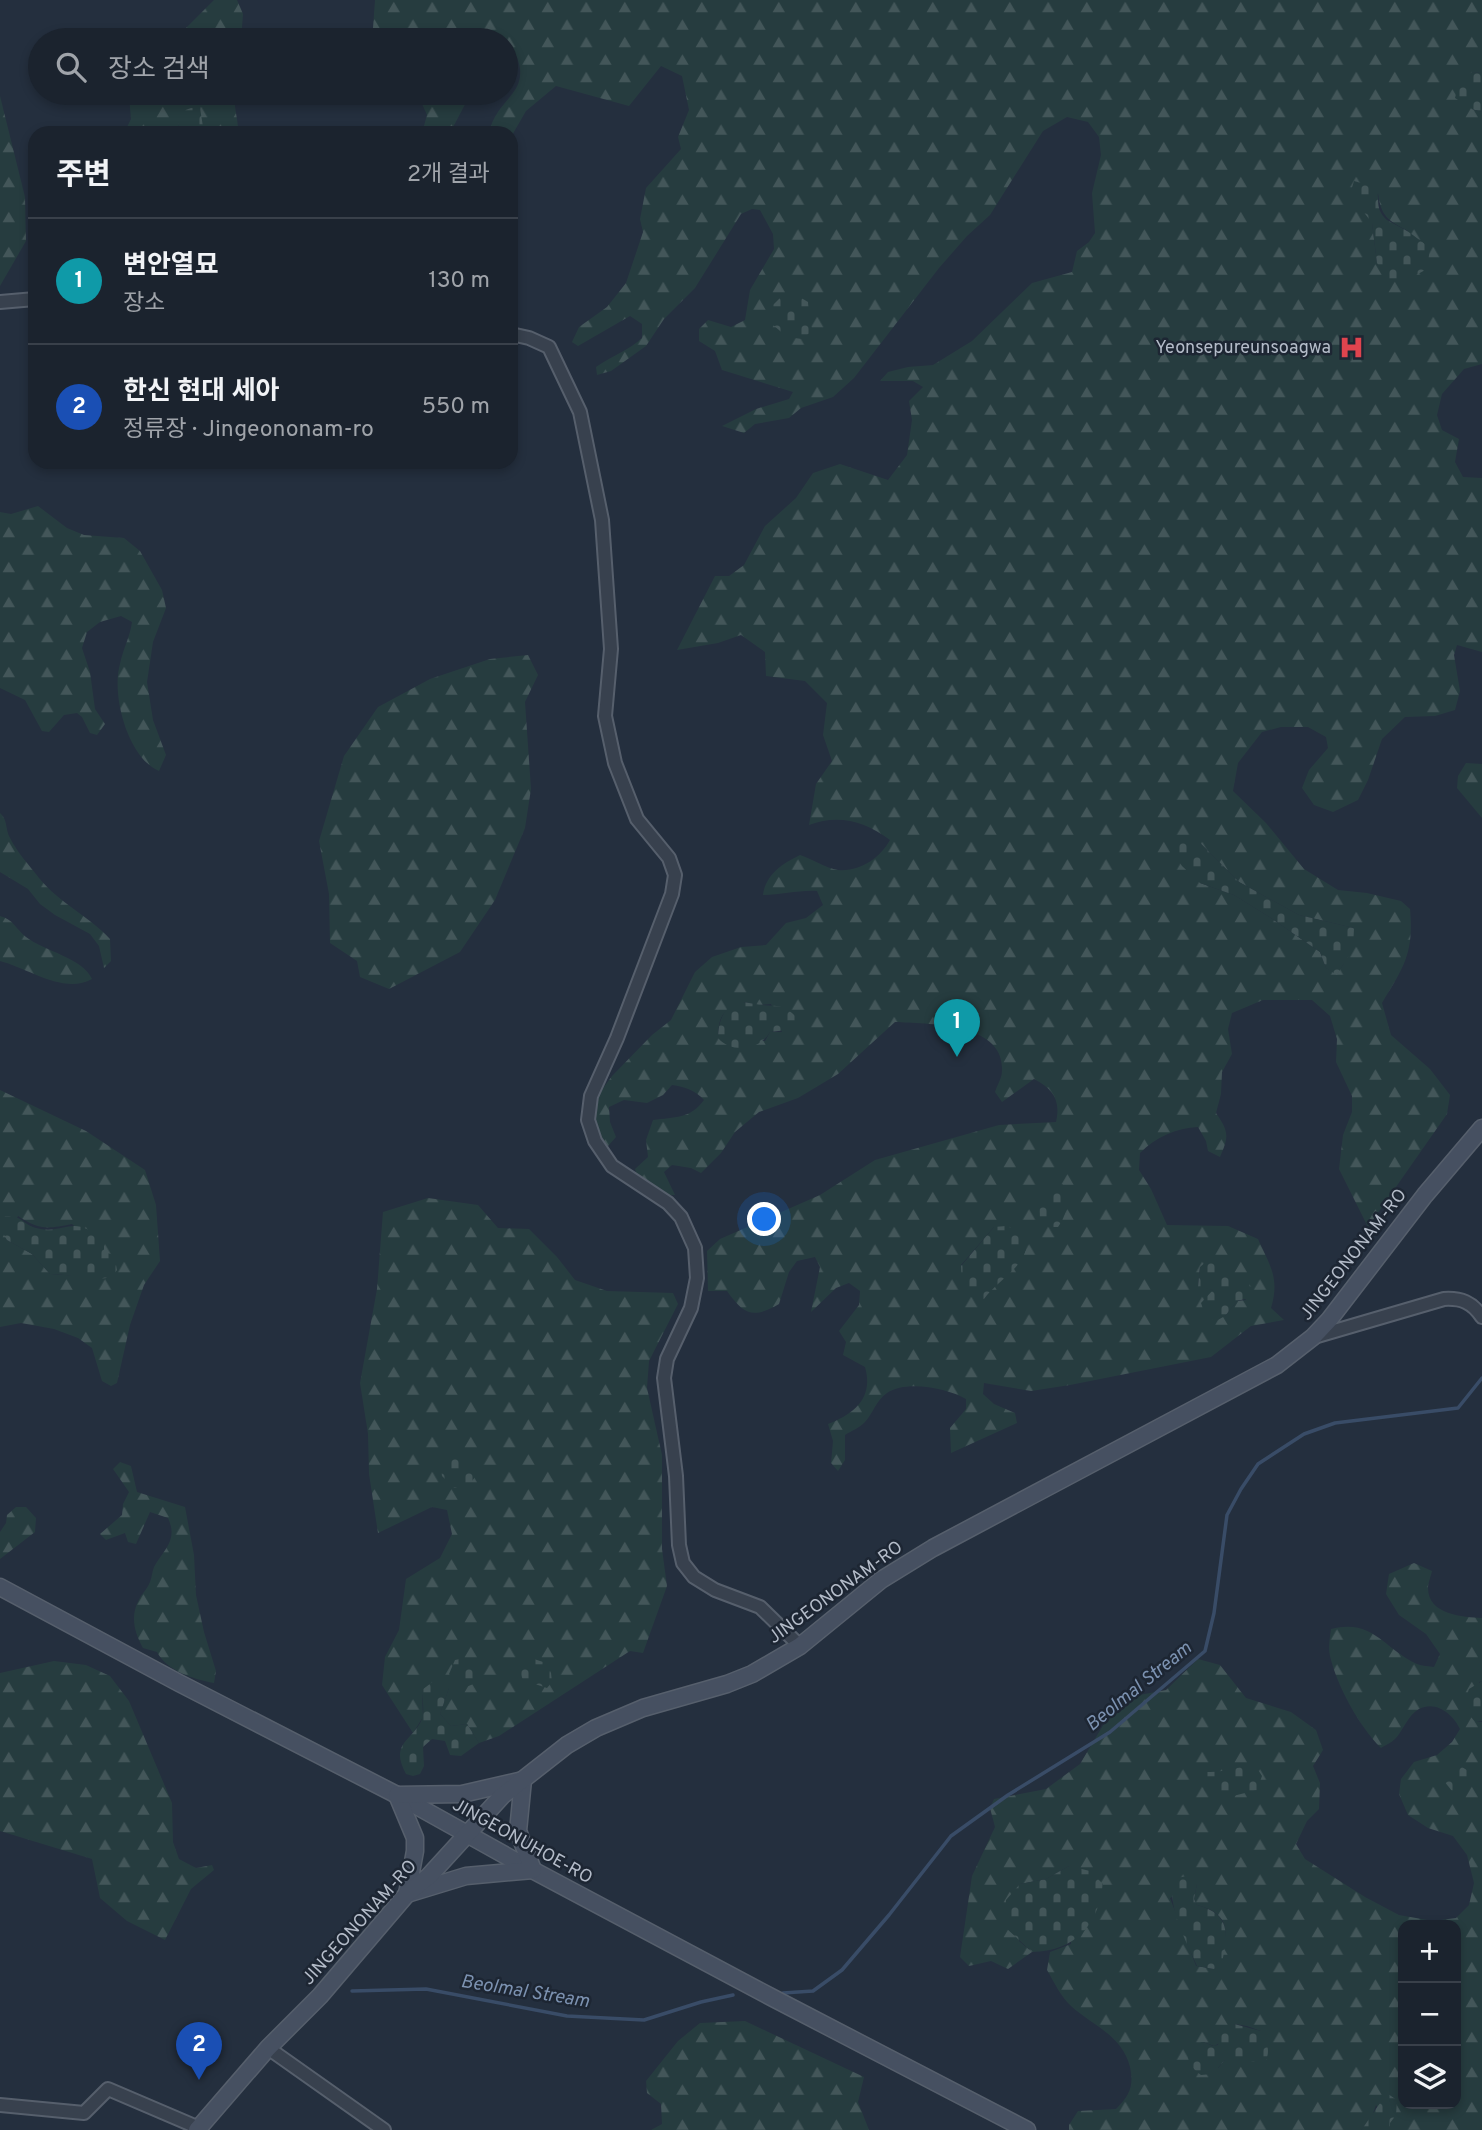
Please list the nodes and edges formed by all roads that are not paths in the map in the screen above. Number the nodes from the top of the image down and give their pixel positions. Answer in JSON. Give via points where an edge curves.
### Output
{"nodes":[{"id":1,"x":28,"y":300,"type":"edge"},
{"id":2,"x":0,"y":302,"type":"edge"},
{"id":3,"x":518,"y":336,"type":"edge"},
{"id":4,"x":1482,"y":1128,"type":"edge"},
{"id":5,"x":1482,"y":1317,"type":"edge"},
{"id":6,"x":1313,"y":1337,"type":"junction"},
{"id":7,"x":0,"y":1587,"type":"edge"},
{"id":8,"x":800,"y":1646,"type":"junction"},
{"id":9,"x":523,"y":1780,"type":"junction"},
{"id":10,"x":397,"y":1795,"type":"junction"},
{"id":11,"x":466,"y":1833,"type":"junction"},
{"id":12,"x":533,"y":1870,"type":"junction"},
{"id":13,"x":407,"y":1894,"type":"junction"},
{"id":14,"x":268,"y":2048,"type":"junction"},
{"id":15,"x":0,"y":2105,"type":"edge"},
{"id":16,"x":197,"y":2129,"type":"edge"},
{"id":17,"x":384,"y":2130,"type":"edge"},
{"id":18,"x":1027,"y":2130,"type":"edge"}],
"edges":[{"from":1,"to":2,"type":"street"},
{"from":3,"to":8,"type":"street","via":[[549,347],[580,412],[603,532],[611,649],[605,716],[615,764],[638,819],[669,858],[675,875],[672,894],[591,1096],[588,1120],[595,1141],[612,1166],[668,1203],[681,1217],[695,1248],[697,1278],[691,1308],[667,1359],[664,1378],[676,1476],[678,1545],[683,1563],[694,1577],[761,1607]]},
{"from":4,"to":6,"type":"main road","name":"JINGEONONAM-RO"},
{"from":5,"to":6,"type":"street","via":[[1466,1301],[1444,1299]]},
{"from":6,"to":8,"type":"main road","name":"JINGEONONAM-RO","via":[[1277,1365],[907,1563]]},
{"from":7,"to":10,"type":"main road","name":"JINGEONUHOE-RO"},
{"from":8,"to":9,"type":"main road","name":"JINGEONONAM-RO","via":[[740,1679],[643,1708],[596,1728]]},
{"from":9,"to":10,"type":"main road","via":[[462,1794]]},
{"from":9,"to":11,"type":"main road","name":"JINGEONONAM-RO"},
{"from":9,"to":12,"type":"main road","via":[[518,1831]]},
{"from":10,"to":11,"type":"main road","name":"JINGEONUHOE-RO"},
{"from":10,"to":13,"type":"main road","via":[[415,1838]]},
{"from":11,"to":12,"type":"main road","name":"JINGEONUHOE-RO"},
{"from":11,"to":13,"type":"main road","name":"JINGEONONAM-RO"},
{"from":12,"to":13,"type":"main road","via":[[466,1876]]},
{"from":12,"to":18,"type":"main road","name":"JINGEONUHOE-RO"},
{"from":13,"to":14,"type":"main road","name":"JINGEONONAM-RO","via":[[320,1996]]},
{"from":14,"to":16,"type":"main road","name":"JINGEONONAM-RO"},
{"from":14,"to":17,"type":"street"},
{"from":15,"to":16,"type":"street","via":[[84,2113],[108,2089]]}]}
